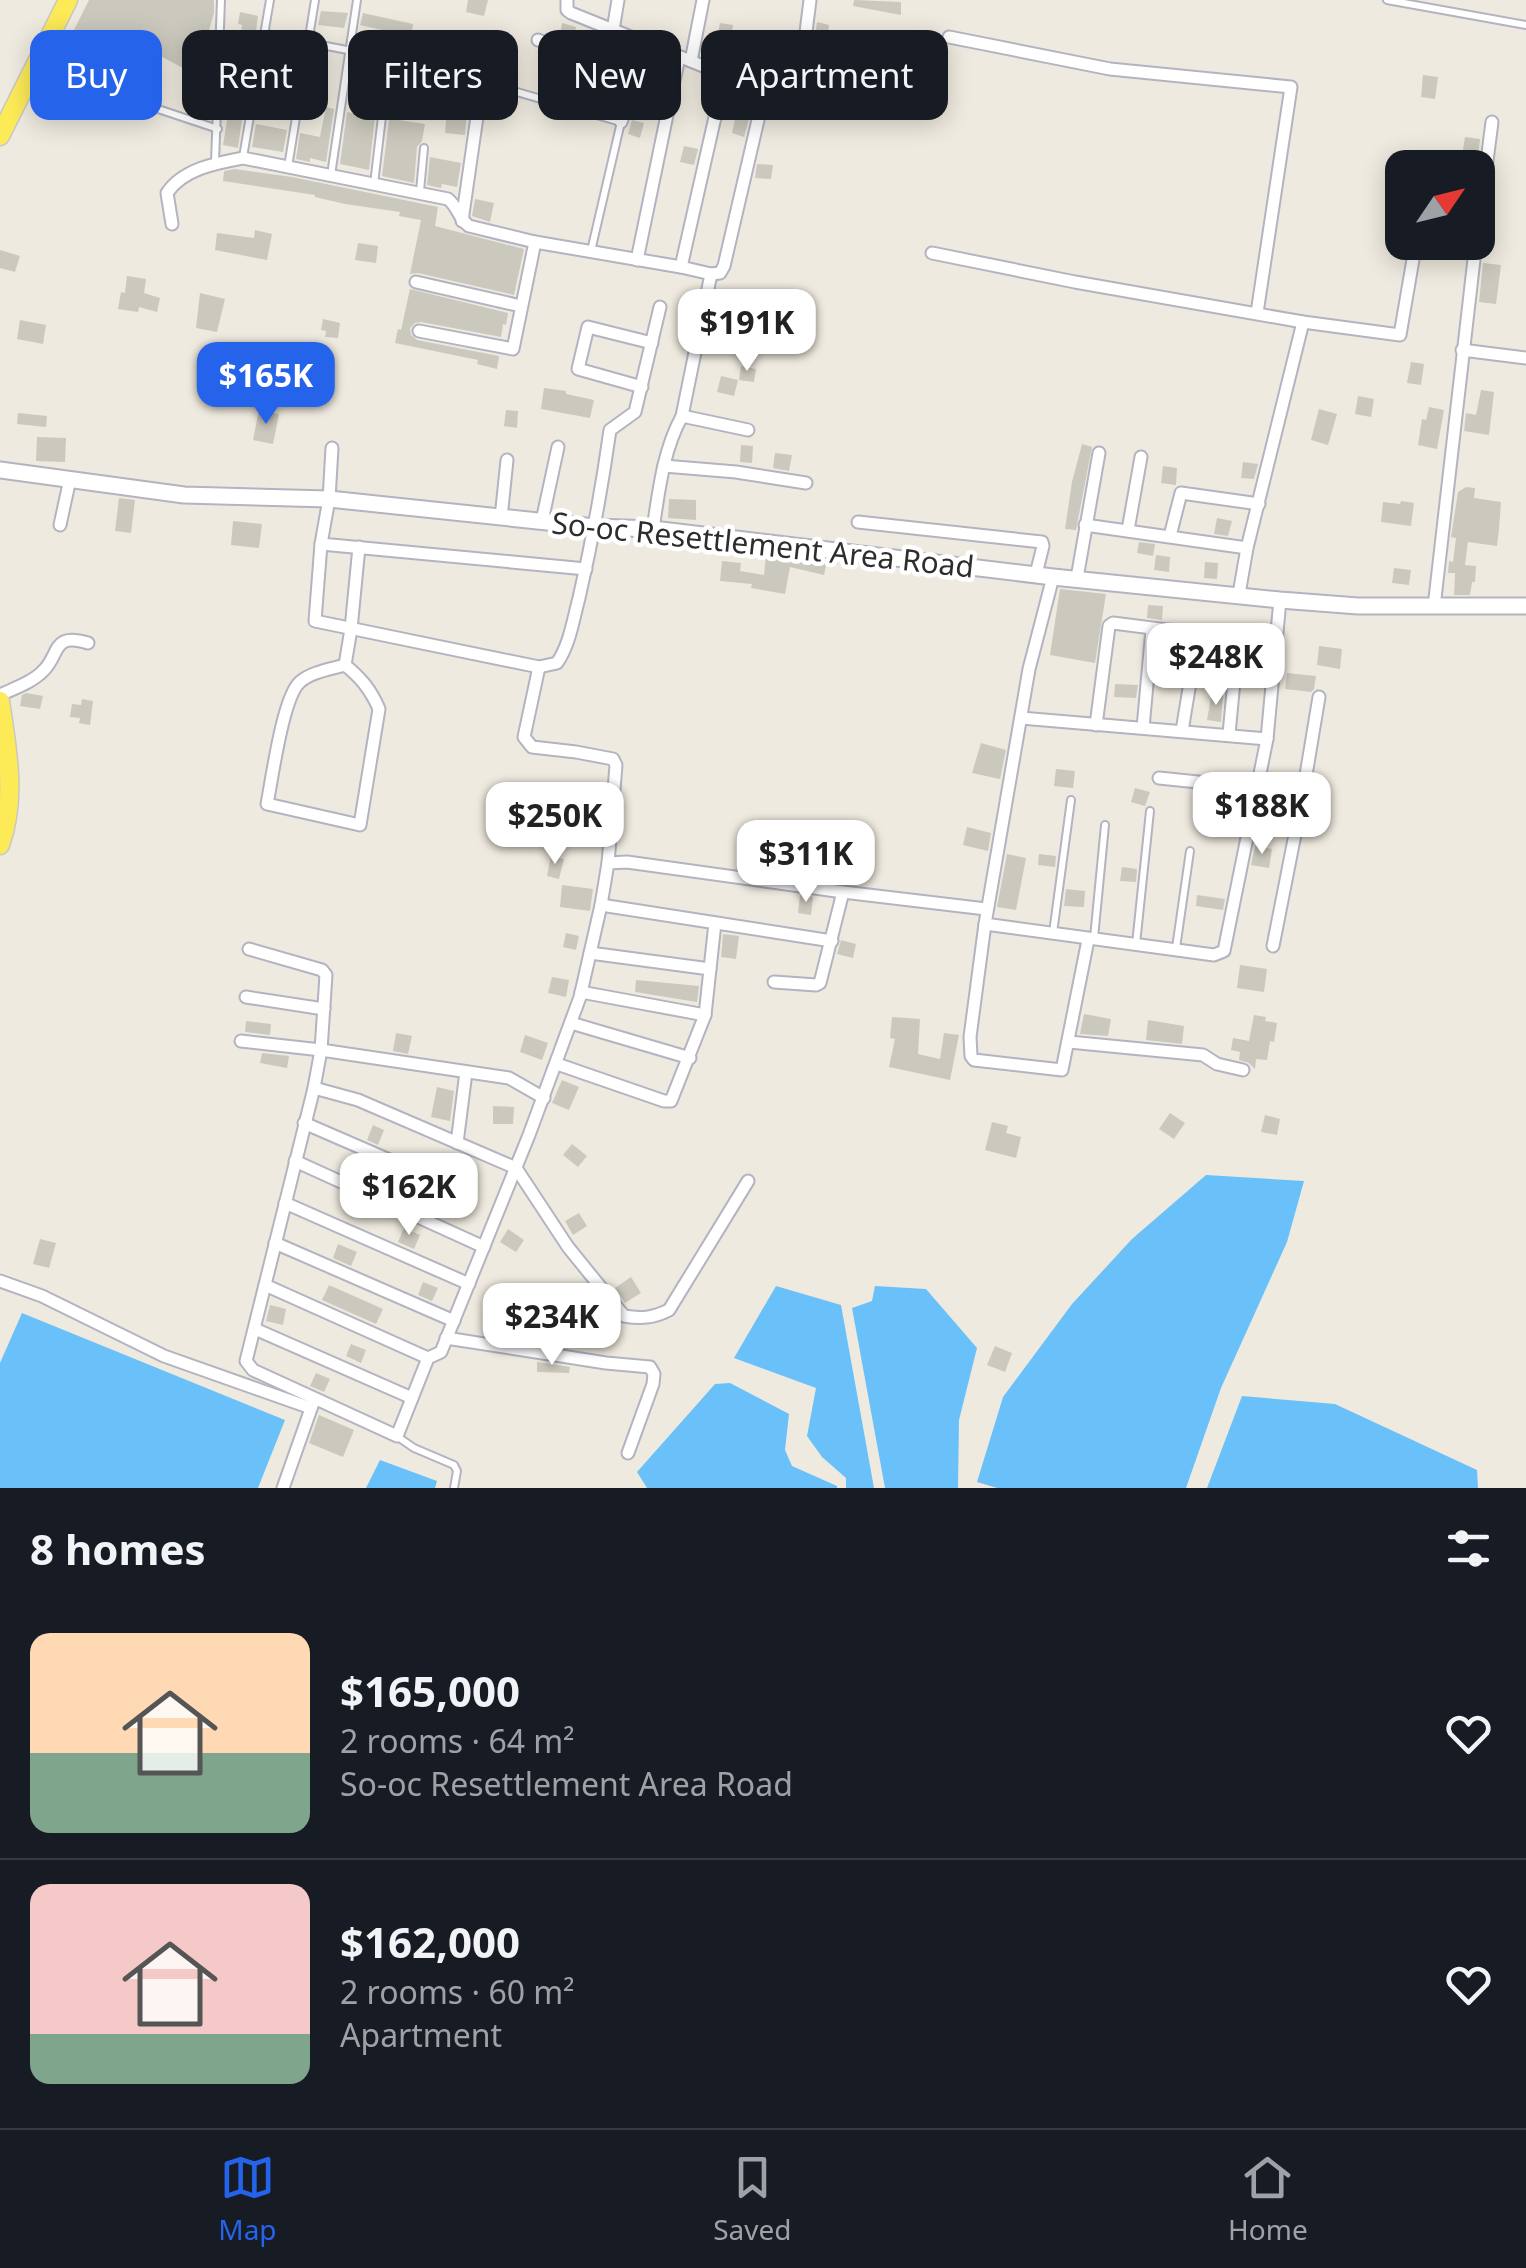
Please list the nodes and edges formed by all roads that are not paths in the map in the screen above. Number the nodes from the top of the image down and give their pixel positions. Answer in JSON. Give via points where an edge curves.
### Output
{"nodes":[{"id":1,"x":68,"y":0,"type":"edge"},
{"id":2,"x":220,"y":0,"type":"edge"},
{"id":3,"x":270,"y":0,"type":"edge"},
{"id":4,"x":315,"y":0,"type":"edge"},
{"id":5,"x":357,"y":0,"type":"edge"},
{"id":6,"x":567,"y":0,"type":"edge"},
{"id":7,"x":618,"y":0,"type":"edge"},
{"id":8,"x":702,"y":0,"type":"edge"},
{"id":9,"x":810,"y":0,"type":"edge"},
{"id":10,"x":1387,"y":0,"type":"edge"},
{"id":11,"x":1526,"y":25,"type":"edge"},
{"id":12,"x":53,"y":30,"type":"edge"},
{"id":13,"x":266,"y":30,"type":"edge"},
{"id":14,"x":310,"y":30,"type":"edge"},
{"id":15,"x":353,"y":30,"type":"edge"},
{"id":16,"x":613,"y":30,"type":"joint"},
{"id":17,"x":806,"y":30,"type":"edge"},
{"id":18,"x":949,"y":37,"type":"dead end"},
{"id":19,"x":681,"y":57,"type":"edge"},
{"id":20,"x":685,"y":59,"type":"junction"},
{"id":21,"x":348,"y":62,"type":"edge"},
{"id":22,"x":701,"y":65,"type":"edge"},
{"id":23,"x":30,"y":78,"type":"edge"},
{"id":24,"x":518,"y":92,"type":"edge"},
{"id":25,"x":162,"y":110,"type":"edge"},
{"id":26,"x":249,"y":120,"type":"edge"},
{"id":27,"x":296,"y":120,"type":"edge"},
{"id":28,"x":382,"y":120,"type":"edge"},
{"id":29,"x":477,"y":120,"type":"edge"},
{"id":30,"x":715,"y":120,"type":"edge"},
{"id":31,"x":758,"y":120,"type":"edge"},
{"id":32,"x":621,"y":122,"type":"joint"},
{"id":33,"x":1492,"y":122,"type":"dead end"},
{"id":34,"x":218,"y":129,"type":"junction"},
{"id":35,"x":0,"y":136,"type":"edge"},
{"id":36,"x":424,"y":148,"type":"dead end"},
{"id":37,"x":1488,"y":150,"type":"edge"},
{"id":38,"x":242,"y":158,"type":"junction"},
{"id":39,"x":215,"y":163,"type":"junction"},
{"id":40,"x":288,"y":167,"type":"junction"},
{"id":41,"x":331,"y":175,"type":"junction"},
{"id":42,"x":374,"y":184,"type":"junction"},
{"id":43,"x":420,"y":192,"type":"junction"},
{"id":44,"x":462,"y":222,"type":"junction"},
{"id":45,"x":172,"y":224,"type":"dead end"},
{"id":46,"x":535,"y":242,"type":"junction"},
{"id":47,"x":591,"y":251,"type":"junction"},
{"id":48,"x":932,"y":253,"type":"dead end"},
{"id":49,"x":637,"y":260,"type":"junction"},
{"id":50,"x":1413,"y":260,"type":"edge"},
{"id":51,"x":1474,"y":260,"type":"edge"},
{"id":52,"x":682,"y":267,"type":"junction"},
{"id":53,"x":711,"y":274,"type":"junction"},
{"id":54,"x":416,"y":282,"type":"dead end"},
{"id":55,"x":522,"y":306,"type":"junction"},
{"id":56,"x":660,"y":306,"type":"dead end"},
{"id":57,"x":1257,"y":313,"type":"junction"},
{"id":58,"x":1303,"y":322,"type":"junction"},
{"id":59,"x":420,"y":330,"type":"dead end"},
{"id":60,"x":652,"y":343,"type":"junction"},
{"id":61,"x":1462,"y":350,"type":"junction"},
{"id":62,"x":1526,"y":358,"type":"edge"},
{"id":63,"x":642,"y":387,"type":"junction"},
{"id":64,"x":682,"y":416,"type":"junction"},
{"id":65,"x":748,"y":430,"type":"dead end"},
{"id":66,"x":558,"y":446,"type":"dead end"},
{"id":67,"x":332,"y":448,"type":"dead end"},
{"id":68,"x":1098,"y":454,"type":"dead end"},
{"id":69,"x":1140,"y":457,"type":"dead end"},
{"id":70,"x":507,"y":460,"type":"dead end"},
{"id":71,"x":664,"y":466,"type":"junction"},
{"id":72,"x":0,"y":470,"type":"edge"},
{"id":73,"x":70,"y":480,"type":"junction"},
{"id":74,"x":806,"y":483,"type":"dead end"},
{"id":75,"x":329,"y":499,"type":"junction"},
{"id":76,"x":1259,"y":504,"type":"junction"},
{"id":77,"x":500,"y":518,"type":"junction"},
{"id":78,"x":542,"y":521,"type":"junction"},
{"id":79,"x":858,"y":522,"type":"dead end"},
{"id":80,"x":60,"y":525,"type":"dead end"},
{"id":81,"x":1085,"y":525,"type":"junction"},
{"id":82,"x":595,"y":527,"type":"junction"},
{"id":83,"x":653,"y":528,"type":"junction"},
{"id":84,"x":1128,"y":530,"type":"junction"},
{"id":85,"x":1170,"y":536,"type":"junction"},
{"id":86,"x":322,"y":544,"type":"junction"},
{"id":87,"x":359,"y":547,"type":"junction"},
{"id":88,"x":1248,"y":548,"type":"junction"},
{"id":89,"x":586,"y":569,"type":"junction"},
{"id":90,"x":1036,"y":574,"type":"junction"},
{"id":91,"x":1053,"y":577,"type":"junction"},
{"id":92,"x":1077,"y":578,"type":"junction"},
{"id":93,"x":1239,"y":594,"type":"junction"},
{"id":94,"x":1280,"y":600,"type":"junction"},
{"id":95,"x":1526,"y":606,"type":"edge"},
{"id":96,"x":1434,"y":607,"type":"junction"},
{"id":97,"x":1152,"y":629,"type":"junction"},
{"id":98,"x":351,"y":630,"type":"junction"},
{"id":99,"x":1198,"y":634,"type":"junction"},
{"id":100,"x":1238,"y":639,"type":"junction"},
{"id":101,"x":88,"y":643,"type":"dead end"},
{"id":102,"x":1277,"y":644,"type":"junction"},
{"id":103,"x":345,"y":664,"type":"junction"},
{"id":104,"x":538,"y":667,"type":"junction"},
{"id":105,"x":1318,"y":697,"type":"dead end"},
{"id":106,"x":0,"y":698,"type":"edge"},
{"id":107,"x":1021,"y":718,"type":"junction"},
{"id":108,"x":1096,"y":725,"type":"junction"},
{"id":109,"x":1142,"y":728,"type":"junction"},
{"id":110,"x":1182,"y":731,"type":"junction"},
{"id":111,"x":1229,"y":734,"type":"junction"},
{"id":112,"x":1267,"y":739,"type":"junction"},
{"id":113,"x":1159,"y":778,"type":"dead end"},
{"id":114,"x":1256,"y":788,"type":"junction"},
{"id":115,"x":1302,"y":799,"type":"junction"},
{"id":116,"x":1070,"y":800,"type":"dead end"},
{"id":117,"x":1150,"y":811,"type":"dead end"},
{"id":118,"x":1105,"y":824,"type":"dead end"},
{"id":119,"x":0,"y":846,"type":"edge"},
{"id":120,"x":1190,"y":851,"type":"dead end"},
{"id":121,"x":608,"y":863,"type":"junction"},
{"id":122,"x":843,"y":892,"type":"junction"},
{"id":123,"x":601,"y":905,"type":"junction"},
{"id":124,"x":986,"y":909,"type":"junction"},
{"id":125,"x":715,"y":923,"type":"junction"},
{"id":126,"x":984,"y":924,"type":"junction"},
{"id":127,"x":1053,"y":934,"type":"junction"},
{"id":128,"x":1091,"y":940,"type":"junction"},
{"id":129,"x":832,"y":941,"type":"junction"},
{"id":130,"x":1136,"y":946,"type":"junction"},
{"id":131,"x":1273,"y":946,"type":"dead end"},
{"id":132,"x":249,"y":949,"type":"dead end"},
{"id":133,"x":1176,"y":951,"type":"junction"},
{"id":134,"x":590,"y":953,"type":"junction"},
{"id":135,"x":710,"y":969,"type":"junction"},
{"id":136,"x":774,"y":982,"type":"dead end"},
{"id":137,"x":581,"y":992,"type":"junction"},
{"id":138,"x":246,"y":997,"type":"dead end"},
{"id":139,"x":324,"y":1009,"type":"junction"},
{"id":140,"x":705,"y":1015,"type":"junction"},
{"id":141,"x":571,"y":1023,"type":"junction"},
{"id":142,"x":242,"y":1042,"type":"dead end"},
{"id":143,"x":1069,"y":1042,"type":"junction"},
{"id":144,"x":321,"y":1050,"type":"junction"},
{"id":145,"x":690,"y":1058,"type":"junction"},
{"id":146,"x":557,"y":1064,"type":"junction"},
{"id":147,"x":1243,"y":1070,"type":"dead end"},
{"id":148,"x":466,"y":1072,"type":"junction"},
{"id":149,"x":314,"y":1088,"type":"junction"},
{"id":150,"x":544,"y":1098,"type":"junction"},
{"id":151,"x":304,"y":1122,"type":"junction"},
{"id":152,"x":457,"y":1142,"type":"junction"},
{"id":153,"x":295,"y":1161,"type":"junction"},
{"id":154,"x":516,"y":1168,"type":"junction"},
{"id":155,"x":748,"y":1181,"type":"dead end"},
{"id":156,"x":447,"y":1186,"type":"dead end"},
{"id":157,"x":285,"y":1203,"type":"junction"},
{"id":158,"x":276,"y":1243,"type":"junction"},
{"id":159,"x":484,"y":1247,"type":"junction"},
{"id":160,"x":0,"y":1282,"type":"edge"},
{"id":161,"x":468,"y":1284,"type":"junction"},
{"id":162,"x":265,"y":1285,"type":"junction"},
{"id":163,"x":454,"y":1321,"type":"junction"},
{"id":164,"x":255,"y":1329,"type":"junction"},
{"id":165,"x":446,"y":1338,"type":"junction"},
{"id":166,"x":428,"y":1358,"type":"junction"},
{"id":167,"x":412,"y":1398,"type":"junction"},
{"id":168,"x":313,"y":1403,"type":"junction"},
{"id":169,"x":396,"y":1436,"type":"junction"},
{"id":170,"x":628,"y":1453,"type":"dead end"},
{"id":171,"x":282,"y":1488,"type":"edge"},
{"id":172,"x":454,"y":1488,"type":"edge"}],
"edges":[{"from":1,"to":12,"type":"main road"},
{"from":2,"to":34,"type":"lane"},
{"from":3,"to":13,"type":"lane"},
{"from":4,"to":14,"type":"lane"},
{"from":5,"to":15,"type":"lane"},
{"from":6,"to":16,"type":"street","via":[[570,13]]},
{"from":7,"to":16,"type":"street"},
{"from":8,"to":20,"type":"street"},
{"from":9,"to":17,"type":"street"},
{"from":10,"to":11,"type":"lane"},
{"from":18,"to":57,"type":"street","via":[[1110,69],[1291,87]]},
{"from":19,"to":20,"type":"street"},
{"from":20,"to":22,"type":"street"},
{"from":20,"to":49,"type":"street"},
{"from":21,"to":41,"type":"lane"},
{"from":23,"to":35,"type":"main road"},
{"from":24,"to":32,"type":"lane"},
{"from":25,"to":34,"type":"lane"},
{"from":26,"to":38,"type":"lane"},
{"from":27,"to":40,"type":"lane"},
{"from":28,"to":42,"type":"lane"},
{"from":29,"to":44,"type":"street"},
{"from":30,"to":52,"type":"street"},
{"from":31,"to":53,"type":"street","via":[[724,266]]},
{"from":32,"to":47,"type":"lane"},
{"from":33,"to":37,"type":"street"},
{"from":34,"to":39,"type":"lane"},
{"from":36,"to":43,"type":"lane"},
{"from":38,"to":39,"type":"street"},
{"from":38,"to":40,"type":"street"},
{"from":39,"to":45,"type":"street","via":[[175,181],[167,193]]},
{"from":40,"to":41,"type":"street"},
{"from":41,"to":42,"type":"street"},
{"from":42,"to":43,"type":"street"},
{"from":43,"to":44,"type":"street","via":[[448,200]]},
{"from":44,"to":46,"type":"street"},
{"from":46,"to":47,"type":"street"},
{"from":46,"to":55,"type":"street"},
{"from":47,"to":49,"type":"street"},
{"from":48,"to":57,"type":"street"},
{"from":49,"to":52,"type":"street"},
{"from":50,"to":58,"type":"street","via":[[1400,335]]},
{"from":51,"to":61,"type":"street"},
{"from":52,"to":53,"type":"street"},
{"from":53,"to":64,"type":"street"},
{"from":54,"to":55,"type":"street"},
{"from":55,"to":59,"type":"street","via":[[513,350]]},
{"from":56,"to":60,"type":"street"},
{"from":57,"to":58,"type":"street"},
{"from":58,"to":76,"type":"street"},
{"from":60,"to":63,"type":"street"},
{"from":60,"to":63,"type":"street","via":[[588,327],[578,369]]},
{"from":61,"to":62,"type":"street"},
{"from":61,"to":96,"type":"street"},
{"from":63,"to":82,"type":"street","via":[[635,412],[610,430]]},
{"from":64,"to":65,"type":"street"},
{"from":64,"to":71,"type":"street"},
{"from":66,"to":78,"type":"street"},
{"from":67,"to":75,"type":"street"},
{"from":68,"to":81,"type":"street"},
{"from":69,"to":84,"type":"street"},
{"from":70,"to":77,"type":"street"},
{"from":71,"to":74,"type":"street"},
{"from":71,"to":83,"type":"street"},
{"from":72,"to":73,"type":"street","name":"So-oc Resettlement Area Road"},
{"from":73,"to":75,"type":"street","name":"So-oc Resettlement Area Road","via":[[184,496]]},
{"from":73,"to":80,"type":"street"},
{"from":75,"to":77,"type":"street","name":"So-oc Resettlement Area Road"},
{"from":75,"to":86,"type":"street"},
{"from":76,"to":85,"type":"street","via":[[1182,493]]},
{"from":76,"to":88,"type":"street"},
{"from":77,"to":78,"type":"street","name":"So-oc Resettlement Area Road"},
{"from":78,"to":82,"type":"street","name":"So-oc Resettlement Area Road"},
{"from":79,"to":90,"type":"street","via":[[1042,542]]},
{"from":81,"to":84,"type":"street"},
{"from":81,"to":92,"type":"street"},
{"from":82,"to":83,"type":"street","name":"So-oc Resettlement Area Road"},
{"from":82,"to":89,"type":"street"},
{"from":83,"to":90,"type":"street","name":"So-oc Resettlement Area Road"},
{"from":84,"to":85,"type":"street"},
{"from":85,"to":88,"type":"street"},
{"from":86,"to":87,"type":"street"},
{"from":86,"to":98,"type":"street","via":[[316,621]]},
{"from":87,"to":89,"type":"street"},
{"from":87,"to":98,"type":"street"},
{"from":88,"to":93,"type":"street"},
{"from":89,"to":104,"type":"street","via":[[565,651],[557,663]]},
{"from":90,"to":91,"type":"street","name":"So-oc Resettlement Area Road"},
{"from":91,"to":92,"type":"street","name":"So-oc Resettlement Area Road"},
{"from":91,"to":107,"type":"street"},
{"from":92,"to":93,"type":"street","name":"So-oc Resettlement Area Road"},
{"from":93,"to":94,"type":"street","name":"So-oc Resettlement Area Road"},
{"from":94,"to":96,"type":"street","name":"So-oc Resettlement Area Road"},
{"from":94,"to":102,"type":"street"},
{"from":95,"to":96,"type":"street","name":"So-oc Resettlement Area Road"},
{"from":97,"to":99,"type":"street"},
{"from":97,"to":108,"type":"street","via":[[1109,626]]},
{"from":97,"to":109,"type":"street"},
{"from":98,"to":103,"type":"street"},
{"from":98,"to":104,"type":"street"},
{"from":99,"to":100,"type":"street"},
{"from":99,"to":110,"type":"street"},
{"from":100,"to":102,"type":"street"},
{"from":100,"to":111,"type":"street"},
{"from":101,"to":106,"type":"street","via":[[75,639],[55,648],[43,672]]},
{"from":102,"to":112,"type":"street"},
{"from":103,"to":103,"type":"street","via":[[293,688],[267,804],[360,825],[378,709]]},
{"from":104,"to":121,"type":"street","via":[[527,743],[613,759],[616,765]]},
{"from":105,"to":115,"type":"street"},
{"from":106,"to":119,"type":"main road","via":[[11,770]]},
{"from":107,"to":108,"type":"street"},
{"from":107,"to":124,"type":"street"},
{"from":108,"to":109,"type":"street"},
{"from":109,"to":110,"type":"street"},
{"from":110,"to":111,"type":"street"},
{"from":111,"to":112,"type":"street"},
{"from":112,"to":114,"type":"street"},
{"from":113,"to":114,"type":"street"},
{"from":114,"to":115,"type":"street"},
{"from":114,"to":133,"type":"street","via":[[1224,950]]},
{"from":115,"to":131,"type":"street"},
{"from":116,"to":127,"type":"lane"},
{"from":117,"to":130,"type":"lane"},
{"from":118,"to":128,"type":"lane"},
{"from":120,"to":133,"type":"lane"},
{"from":121,"to":122,"type":"street"},
{"from":121,"to":123,"type":"street"},
{"from":122,"to":124,"type":"street"},
{"from":122,"to":129,"type":"street"},
{"from":123,"to":125,"type":"street"},
{"from":123,"to":134,"type":"street"},
{"from":124,"to":126,"type":"street"},
{"from":125,"to":129,"type":"street"},
{"from":125,"to":135,"type":"street"},
{"from":126,"to":127,"type":"street"},
{"from":126,"to":143,"type":"street","via":[[972,1058],[1059,1071]]},
{"from":127,"to":128,"type":"street"},
{"from":128,"to":130,"type":"street"},
{"from":128,"to":143,"type":"street"},
{"from":129,"to":136,"type":"street","via":[[820,983]]},
{"from":130,"to":133,"type":"street"},
{"from":132,"to":139,"type":"street","via":[[322,970]]},
{"from":134,"to":135,"type":"street"},
{"from":134,"to":137,"type":"street"},
{"from":135,"to":140,"type":"street"},
{"from":137,"to":140,"type":"street"},
{"from":137,"to":141,"type":"street"},
{"from":138,"to":139,"type":"street"},
{"from":139,"to":144,"type":"street"},
{"from":140,"to":145,"type":"street"},
{"from":141,"to":145,"type":"street"},
{"from":141,"to":146,"type":"street"},
{"from":142,"to":144,"type":"street"},
{"from":143,"to":147,"type":"street","via":[[1203,1055]]},
{"from":144,"to":148,"type":"street"},
{"from":144,"to":149,"type":"street"},
{"from":145,"to":146,"type":"street","via":[[668,1102]]},
{"from":146,"to":150,"type":"street"},
{"from":148,"to":150,"type":"street","via":[[509,1078]]},
{"from":148,"to":152,"type":"street"},
{"from":149,"to":151,"type":"street"},
{"from":149,"to":152,"type":"street"},
{"from":150,"to":154,"type":"street"},
{"from":151,"to":153,"type":"street"},
{"from":151,"to":156,"type":"street"},
{"from":152,"to":154,"type":"street"},
{"from":153,"to":157,"type":"street"},
{"from":153,"to":159,"type":"street"},
{"from":154,"to":155,"type":"street","via":[[624,1316],[642,1319],[668,1310]]},
{"from":154,"to":159,"type":"street"},
{"from":157,"to":158,"type":"street"},
{"from":157,"to":161,"type":"street"},
{"from":158,"to":162,"type":"street"},
{"from":158,"to":163,"type":"street"},
{"from":159,"to":161,"type":"street"},
{"from":160,"to":168,"type":"street","via":[[164,1356]]},
{"from":161,"to":163,"type":"street"},
{"from":162,"to":164,"type":"street"},
{"from":162,"to":166,"type":"street"},
{"from":163,"to":165,"type":"street"},
{"from":164,"to":167,"type":"street"},
{"from":164,"to":168,"type":"street","via":[[250,1368]]},
{"from":165,"to":166,"type":"street","via":[[441,1352]]},
{"from":165,"to":170,"type":"street","via":[[650,1367],[653,1384]]},
{"from":166,"to":167,"type":"street"},
{"from":167,"to":169,"type":"street"},
{"from":168,"to":169,"type":"street"},
{"from":168,"to":171,"type":"street"},
{"from":169,"to":172,"type":"lane","via":[[454,1465]]}]}
